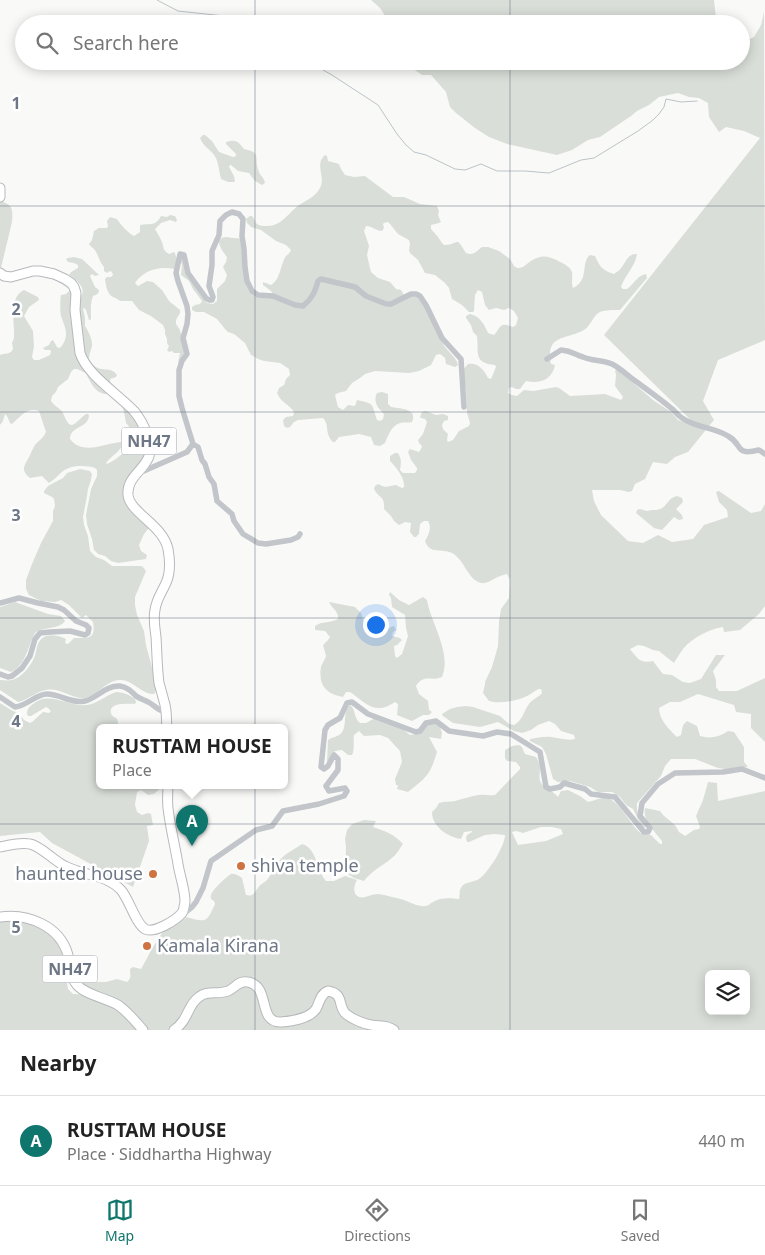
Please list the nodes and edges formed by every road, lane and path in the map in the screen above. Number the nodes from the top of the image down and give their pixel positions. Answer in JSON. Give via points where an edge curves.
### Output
{"nodes":[{"id":1,"x":0,"y":188,"type":"edge"},
{"id":2,"x":0,"y":197,"type":"edge"},
{"id":3,"x":0,"y":273,"type":"edge"},
{"id":4,"x":547,"y":359,"type":"dead end"},
{"id":5,"x":464,"y":407,"type":"dead end"},
{"id":6,"x":193,"y":444,"type":"junction"},
{"id":7,"x":765,"y":454,"type":"edge"},
{"id":8,"x":136,"y":474,"type":"junction"},
{"id":9,"x":300,"y":534,"type":"dead end"},
{"id":10,"x":0,"y":603,"type":"edge"},
{"id":11,"x":0,"y":674,"type":"edge"},
{"id":12,"x":0,"y":697,"type":"edge"},
{"id":13,"x":166,"y":712,"type":"junction"},
{"id":14,"x":166,"y":724,"type":"edge"},
{"id":15,"x":765,"y":778,"type":"edge"},
{"id":16,"x":168,"y":789,"type":"edge"},
{"id":17,"x":0,"y":847,"type":"edge"},
{"id":18,"x":183,"y":911,"type":"junction"},
{"id":19,"x":0,"y":918,"type":"edge"},
{"id":20,"x":142,"y":1030,"type":"edge"},
{"id":21,"x":174,"y":1030,"type":"edge"},
{"id":22,"x":394,"y":1030,"type":"edge"}],
"edges":[{"from":1,"to":2,"type":"highway"},
{"from":3,"to":8,"type":"highway","number":"NH47","via":[[11,277],[33,271],[44,272],[65,279],[74,287],[82,358],[89,369],[134,411],[151,446],[148,459]]},
{"from":4,"to":7,"type":"street","via":[[564,350],[583,358],[612,363],[683,419],[729,436],[744,452],[759,450]]},
{"from":5,"to":6,"type":"street","via":[[461,359],[442,338],[420,296],[411,294],[386,304],[366,296],[355,287],[321,278],[313,296],[303,306],[273,296],[257,295],[246,275],[243,219],[231,212],[220,221],[219,236],[212,251],[209,286],[213,299],[204,296],[190,277],[185,256],[181,254],[176,273],[188,314],[183,338],[187,354],[179,370],[179,396]]},
{"from":6,"to":8,"type":"street","via":[[187,452]]},
{"from":6,"to":9,"type":"street","via":[[198,447],[218,501],[232,514],[243,534],[266,544],[291,540]]},
{"from":8,"to":13,"type":"highway","number":"NH47","via":[[128,497],[162,535],[169,557],[168,577],[156,602],[154,615],[158,676]]},
{"from":10,"to":11,"type":"street","via":[[19,598],[56,606],[89,628],[85,635],[70,631],[40,633],[34,639],[28,661],[20,671],[11,677]]},
{"from":12,"to":13,"type":"street","via":[[15,707],[46,694],[83,702],[119,686]]},
{"from":13,"to":14,"type":"highway","number":"NH47"},
{"from":15,"to":18,"type":"street","via":[[742,769],[675,773],[658,784],[642,803],[640,816],[650,828],[644,832],[615,797],[591,794],[585,788],[564,782],[560,787],[546,787],[540,752],[511,734],[496,732],[483,736],[448,731],[436,721],[426,723],[416,732],[368,714],[352,702],[347,703],[340,718],[328,725],[321,767],[328,766],[334,755],[338,759],[338,770],[326,786],[328,791],[345,788],[344,796],[283,811],[272,826],[256,830],[211,861],[196,902]]},
{"from":16,"to":18,"type":"highway","via":[[168,808],[184,888]]},
{"from":17,"to":18,"type":"highway","via":[[32,844],[68,868],[109,881],[125,895],[142,926],[148,930],[160,928]]},
{"from":19,"to":20,"type":"highway","number":"NH47","via":[[24,917],[52,930],[66,948],[72,977],[77,985],[122,1008]]},
{"from":21,"to":22,"type":"highway","via":[[184,1022],[199,996],[227,991],[245,982],[257,987],[267,1015],[275,1022],[310,1014],[328,991],[337,994],[349,1016],[369,1025]]}]}
